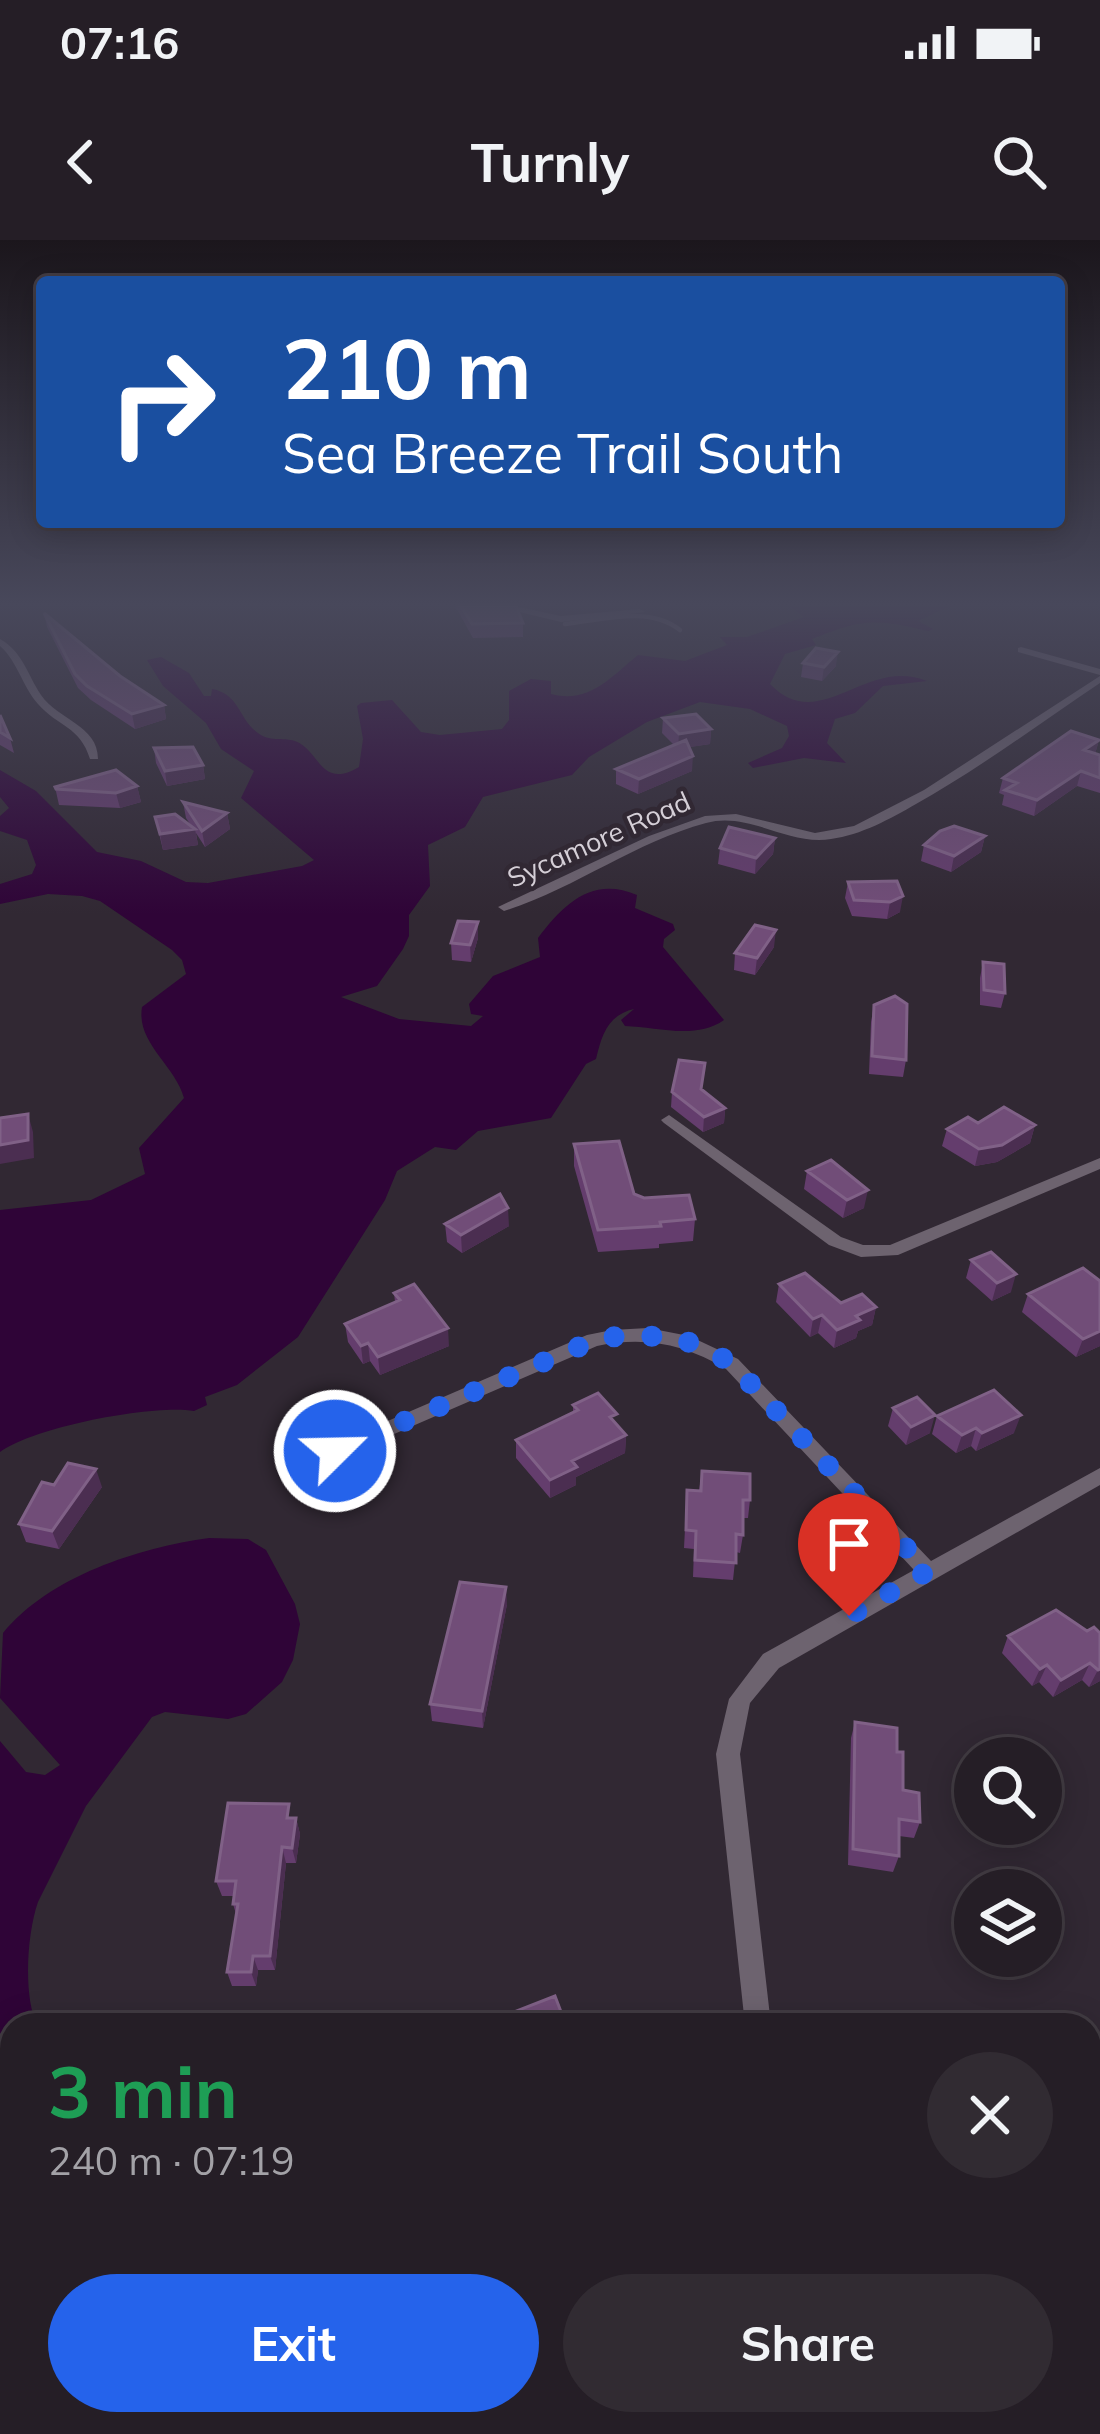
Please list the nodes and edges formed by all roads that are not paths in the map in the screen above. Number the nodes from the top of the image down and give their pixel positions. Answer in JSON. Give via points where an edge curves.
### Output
{"nodes":[{"id":1,"x":50,"y":708,"type":"edge"},
{"id":2,"x":1050,"y":708,"type":"edge"},
{"id":3,"x":94,"y":758,"type":"dead end"},
{"id":4,"x":504,"y":907,"type":"dead end"},
{"id":5,"x":669,"y":1120,"type":"dead end"},
{"id":6,"x":1100,"y":1163,"type":"edge"},
{"id":7,"x":295,"y":1468,"type":"dead end"},
{"id":8,"x":1100,"y":1476,"type":"edge"},
{"id":9,"x":928,"y":1571,"type":"junction"},
{"id":10,"x":757,"y":2013,"type":"edge"}],
"edges":[{"from":1,"to":3,"type":"street","via":[[85,734]]},
{"from":2,"to":4,"type":"street","name":"Sycamore Road","via":[[928,790],[842,834],[711,817]]},
{"from":5,"to":6,"type":"street","via":[[860,1251],[892,1251]]},
{"from":7,"to":9,"type":"street","via":[[593,1340],[671,1336],[732,1364]]},
{"from":8,"to":9,"type":"street"},
{"from":9,"to":10,"type":"street","via":[[771,1660],[740,1699],[728,1754]]}]}
